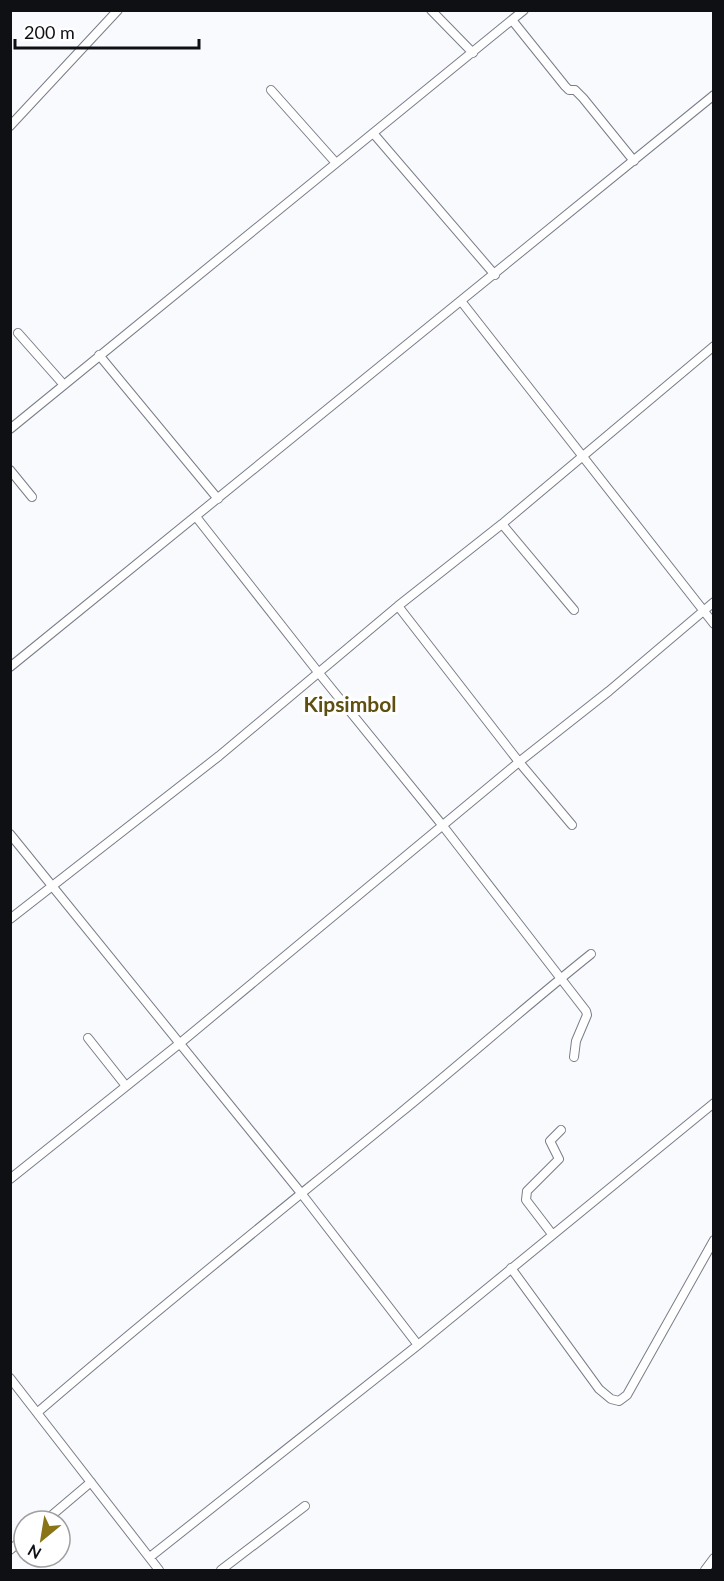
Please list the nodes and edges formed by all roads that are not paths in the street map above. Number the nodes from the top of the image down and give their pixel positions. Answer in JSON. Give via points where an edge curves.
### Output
{"nodes":[{"id":1,"x":118,"y":10,"type":"edge"},
{"id":2,"x":431,"y":10,"type":"edge"},
{"id":3,"x":524,"y":10,"type":"edge"},
{"id":4,"x":512,"y":20,"type":"junction"},
{"id":5,"x":473,"y":53,"type":"junction"},
{"id":6,"x":271,"y":90,"type":"dead end"},
{"id":7,"x":714,"y":95,"type":"edge"},
{"id":8,"x":10,"y":126,"type":"edge"},
{"id":9,"x":373,"y":134,"type":"junction"},
{"id":10,"x":634,"y":161,"type":"junction"},
{"id":11,"x":336,"y":162,"type":"junction"},
{"id":12,"x":495,"y":275,"type":"junction"},
{"id":13,"x":461,"y":301,"type":"junction"},
{"id":14,"x":18,"y":333,"type":"dead end"},
{"id":15,"x":714,"y":346,"type":"edge"},
{"id":16,"x":99,"y":355,"type":"junction"},
{"id":17,"x":64,"y":385,"type":"junction"},
{"id":18,"x":10,"y":429,"type":"edge"},
{"id":19,"x":582,"y":456,"type":"junction"},
{"id":20,"x":10,"y":470,"type":"edge"},
{"id":21,"x":32,"y":497,"type":"dead end"},
{"id":22,"x":218,"y":499,"type":"junction"},
{"id":23,"x":197,"y":518,"type":"junction"},
{"id":24,"x":502,"y":524,"type":"junction"},
{"id":25,"x":714,"y":602,"type":"edge"},
{"id":26,"x":398,"y":606,"type":"junction"},
{"id":27,"x":574,"y":610,"type":"dead end"},
{"id":28,"x":703,"y":610,"type":"junction"},
{"id":29,"x":714,"y":624,"type":"edge"},
{"id":30,"x":10,"y":668,"type":"edge"},
{"id":31,"x":318,"y":672,"type":"junction"},
{"id":32,"x":519,"y":762,"type":"junction"},
{"id":33,"x":572,"y":825,"type":"dead end"},
{"id":34,"x":443,"y":826,"type":"junction"},
{"id":35,"x":10,"y":834,"type":"edge"},
{"id":36,"x":51,"y":886,"type":"junction"},
{"id":37,"x":10,"y":919,"type":"edge"},
{"id":38,"x":591,"y":954,"type":"dead end"},
{"id":39,"x":561,"y":978,"type":"junction"},
{"id":40,"x":88,"y":1038,"type":"dead end"},
{"id":41,"x":180,"y":1044,"type":"junction"},
{"id":42,"x":574,"y":1057,"type":"dead end"},
{"id":43,"x":126,"y":1086,"type":"junction"},
{"id":44,"x":714,"y":1103,"type":"edge"},
{"id":45,"x":561,"y":1130,"type":"dead end"},
{"id":46,"x":10,"y":1179,"type":"edge"},
{"id":47,"x":301,"y":1193,"type":"junction"},
{"id":48,"x":552,"y":1234,"type":"junction"},
{"id":49,"x":714,"y":1240,"type":"edge"},
{"id":50,"x":511,"y":1268,"type":"junction"},
{"id":51,"x":418,"y":1345,"type":"junction"},
{"id":52,"x":10,"y":1378,"type":"edge"},
{"id":53,"x":38,"y":1412,"type":"junction"},
{"id":54,"x":91,"y":1482,"type":"junction"},
{"id":55,"x":305,"y":1506,"type":"dead end"},
{"id":56,"x":59,"y":1509,"type":"edge"},
{"id":57,"x":150,"y":1557,"type":"junction"},
{"id":58,"x":714,"y":1558,"type":"edge"},
{"id":59,"x":159,"y":1570,"type":"edge"},
{"id":60,"x":222,"y":1570,"type":"edge"},
{"id":61,"x":705,"y":1570,"type":"edge"}],
"edges":[{"from":1,"to":8,"type":"street"},
{"from":2,"to":5,"type":"street"},
{"from":3,"to":4,"type":"street"},
{"from":4,"to":5,"type":"street"},
{"from":4,"to":10,"type":"street","via":[[565,86],[583,98]]},
{"from":5,"to":9,"type":"street"},
{"from":6,"to":11,"type":"street"},
{"from":7,"to":10,"type":"street"},
{"from":9,"to":11,"type":"street"},
{"from":9,"to":12,"type":"street"},
{"from":10,"to":12,"type":"street"},
{"from":11,"to":16,"type":"street"},
{"from":12,"to":13,"type":"street"},
{"from":13,"to":19,"type":"street"},
{"from":13,"to":22,"type":"street"},
{"from":14,"to":17,"type":"street"},
{"from":15,"to":19,"type":"street"},
{"from":16,"to":17,"type":"street"},
{"from":16,"to":22,"type":"street"},
{"from":17,"to":18,"type":"street"},
{"from":19,"to":24,"type":"street"},
{"from":19,"to":28,"type":"street"},
{"from":20,"to":21,"type":"street"},
{"from":22,"to":23,"type":"street"},
{"from":23,"to":30,"type":"street"},
{"from":23,"to":31,"type":"street"},
{"from":24,"to":26,"type":"street"},
{"from":24,"to":27,"type":"street"},
{"from":25,"to":28,"type":"street"},
{"from":26,"to":31,"type":"street"},
{"from":26,"to":32,"type":"street"},
{"from":28,"to":29,"type":"street"},
{"from":28,"to":32,"type":"street"},
{"from":31,"to":34,"type":"street"},
{"from":31,"to":36,"type":"street","via":[[219,756]]},
{"from":32,"to":33,"type":"street"},
{"from":32,"to":34,"type":"street"},
{"from":34,"to":39,"type":"street"},
{"from":34,"to":41,"type":"street"},
{"from":35,"to":36,"type":"street"},
{"from":36,"to":37,"type":"street"},
{"from":36,"to":41,"type":"street"},
{"from":38,"to":39,"type":"street"},
{"from":39,"to":42,"type":"street","via":[[587,1015]]},
{"from":39,"to":47,"type":"street"},
{"from":40,"to":43,"type":"street"},
{"from":41,"to":43,"type":"street"},
{"from":41,"to":47,"type":"street"},
{"from":43,"to":46,"type":"street"},
{"from":44,"to":48,"type":"street"},
{"from":45,"to":48,"type":"street","via":[[550,1141],[559,1159],[525,1195]]},
{"from":47,"to":51,"type":"street"},
{"from":47,"to":53,"type":"street"},
{"from":48,"to":50,"type":"street"},
{"from":49,"to":50,"type":"street","via":[[627,1395],[619,1401],[599,1389]]},
{"from":50,"to":51,"type":"street"},
{"from":51,"to":57,"type":"street"},
{"from":52,"to":53,"type":"street"},
{"from":53,"to":54,"type":"street"},
{"from":54,"to":56,"type":"street"},
{"from":54,"to":57,"type":"street"},
{"from":55,"to":60,"type":"street"},
{"from":57,"to":59,"type":"street"},
{"from":58,"to":61,"type":"street"}]}
